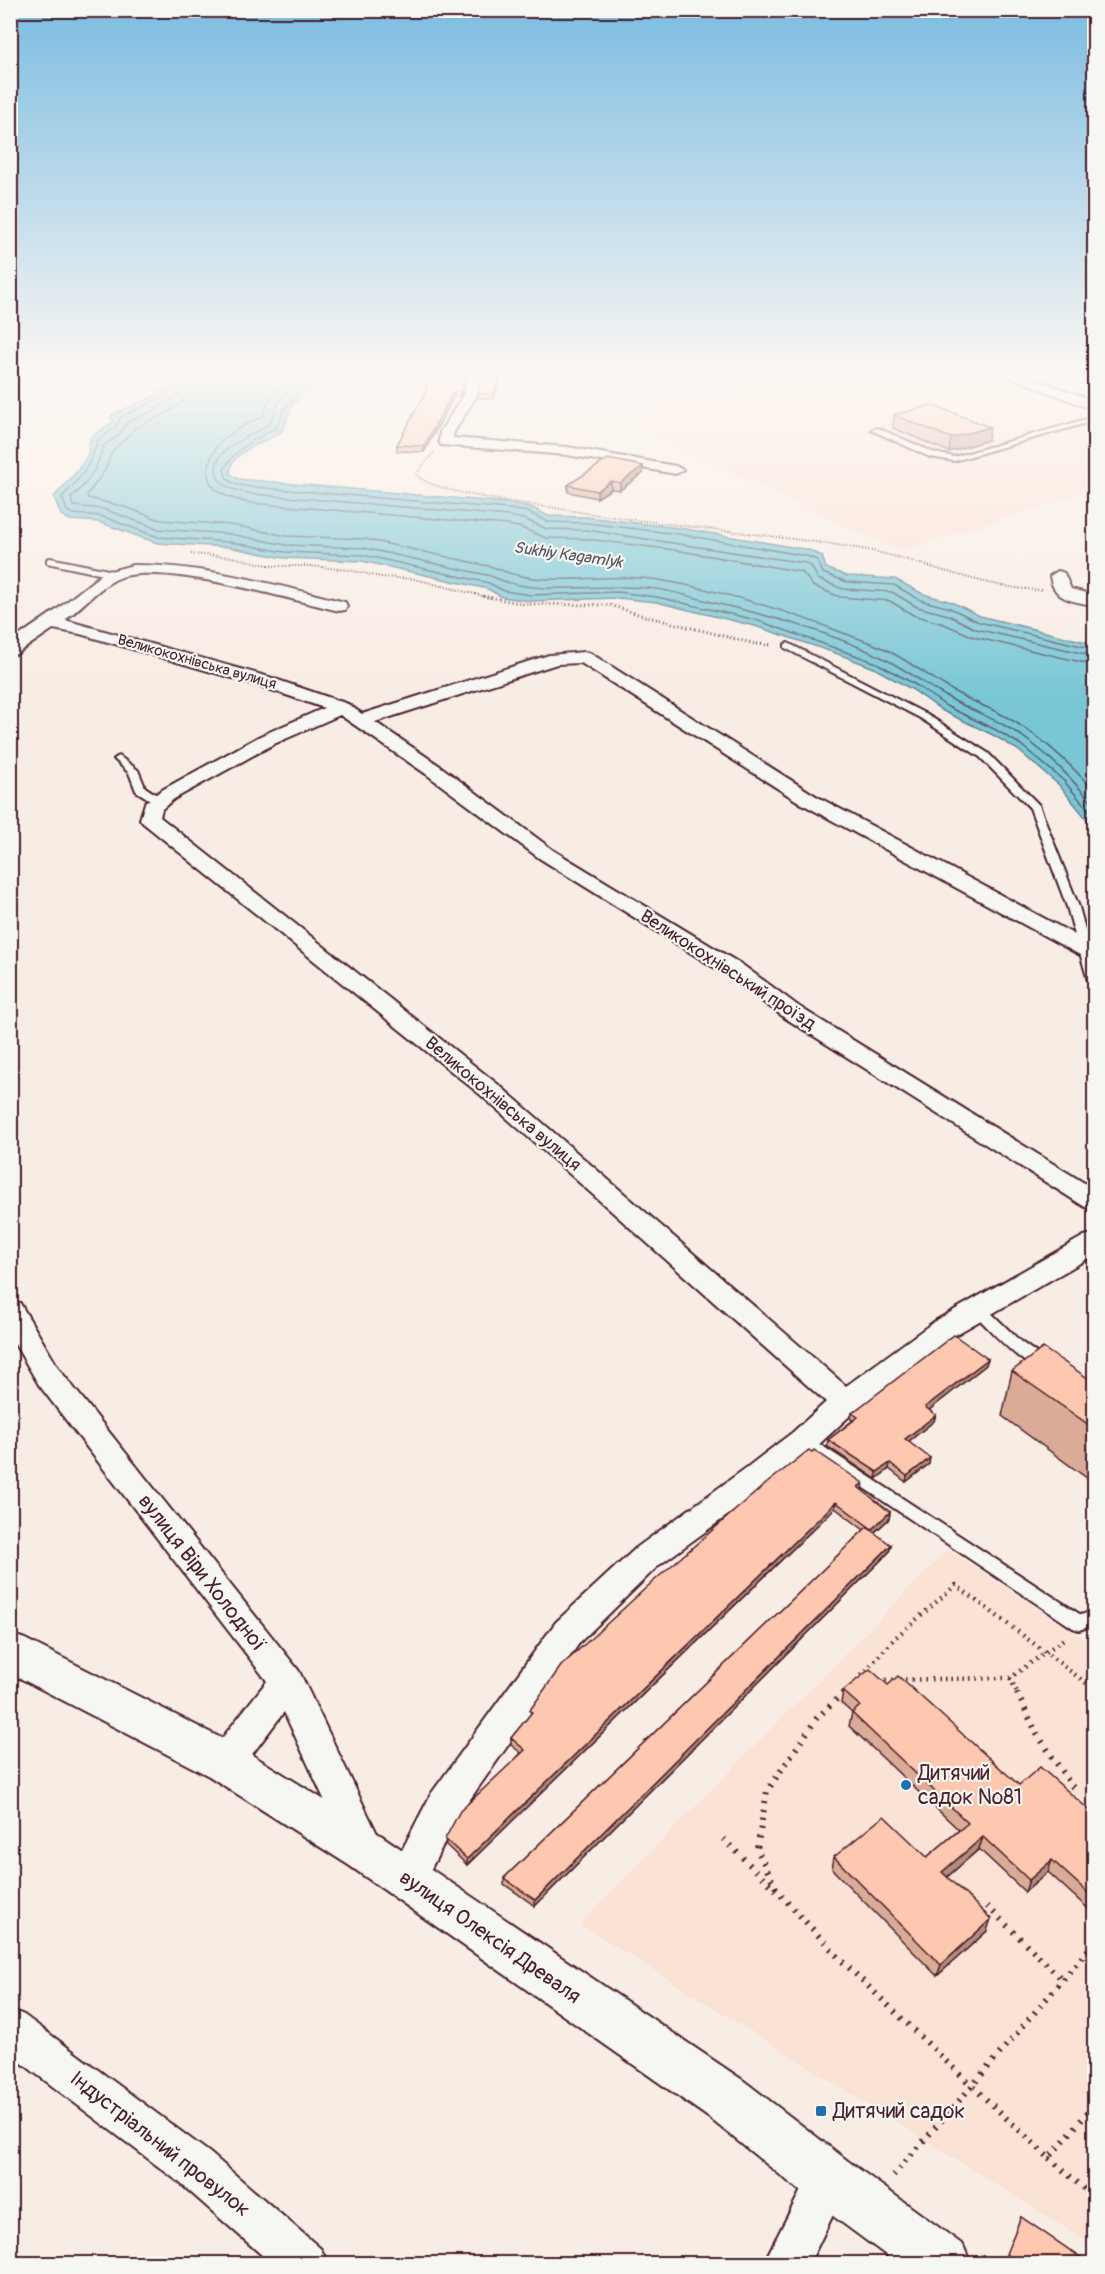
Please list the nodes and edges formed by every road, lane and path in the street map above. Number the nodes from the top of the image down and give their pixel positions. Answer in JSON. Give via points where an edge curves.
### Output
{"nodes":[{"id":1,"x":423,"y":481,"type":"edge"},
{"id":2,"x":181,"y":554,"type":"dead end"},
{"id":3,"x":50,"y":561,"type":"dead end"},
{"id":4,"x":113,"y":574,"type":"junction"},
{"id":5,"x":1061,"y":584,"type":"joint"},
{"id":6,"x":1095,"y":600,"type":"edge"},
{"id":7,"x":339,"y":606,"type":"dead end"},
{"id":8,"x":51,"y":623,"type":"junction"},
{"id":9,"x":788,"y":645,"type":"joint"},
{"id":10,"x":10,"y":650,"type":"edge"},
{"id":11,"x":341,"y":708,"type":"junction"},
{"id":12,"x":362,"y":720,"type":"junction"},
{"id":13,"x":119,"y":759,"type":"dead end"},
{"id":14,"x":154,"y":810,"type":"junction"},
{"id":15,"x":1086,"y":949,"type":"junction"},
{"id":16,"x":1095,"y":981,"type":"edge"},
{"id":17,"x":1095,"y":1201,"type":"edge"},
{"id":18,"x":1095,"y":1243,"type":"edge"},
{"id":19,"x":978,"y":1309,"type":"junction"},
{"id":20,"x":10,"y":1310,"type":"edge"},
{"id":21,"x":1060,"y":1378,"type":"edge"},
{"id":22,"x":845,"y":1402,"type":"junction"},
{"id":23,"x":804,"y":1440,"type":"junction"},
{"id":24,"x":1082,"y":1624,"type":"edge"},
{"id":25,"x":10,"y":1652,"type":"edge"},
{"id":26,"x":1044,"y":1653,"type":"junction"},
{"id":27,"x":1010,"y":1678,"type":"junction"},
{"id":28,"x":857,"y":1680,"type":"junction"},
{"id":29,"x":287,"y":1681,"type":"junction"},
{"id":30,"x":1095,"y":1689,"type":"edge"},
{"id":31,"x":225,"y":1762,"type":"junction"},
{"id":32,"x":1074,"y":1789,"type":"dead end"},
{"id":33,"x":723,"y":1839,"type":"dead end"},
{"id":34,"x":366,"y":1851,"type":"junction"},
{"id":35,"x":406,"y":1879,"type":"junction"},
{"id":36,"x":777,"y":1891,"type":"junction"},
{"id":37,"x":987,"y":1906,"type":"dead end"},
{"id":38,"x":1088,"y":1950,"type":"dead end"},
{"id":39,"x":1064,"y":1980,"type":"junction"},
{"id":40,"x":10,"y":2028,"type":"edge"},
{"id":41,"x":1095,"y":2067,"type":"edge"},
{"id":42,"x":1095,"y":2085,"type":"edge"},
{"id":43,"x":972,"y":2086,"type":"junction"},
{"id":44,"x":1095,"y":2105,"type":"edge"},
{"id":45,"x":1049,"y":2158,"type":"junction"},
{"id":46,"x":847,"y":2193,"type":"junction"},
{"id":47,"x":1095,"y":2197,"type":"edge"},
{"id":48,"x":306,"y":2264,"type":"edge"},
{"id":49,"x":785,"y":2264,"type":"edge"},
{"id":50,"x":944,"y":2264,"type":"edge"}],
"edges":[{"from":1,"to":5,"type":"path","via":[[443,489],[592,514],[858,548],[1013,589]]},
{"from":2,"to":9,"type":"path","via":[[414,579],[525,604],[610,605],[756,644]]},
{"from":3,"to":4,"type":"lane"},
{"from":4,"to":7,"type":"street","via":[[159,569]]},
{"from":4,"to":8,"type":"street"},
{"from":5,"to":6,"type":"street"},
{"from":8,"to":10,"type":"street"},
{"from":8,"to":11,"type":"street","name":"Великокохнівська вулиця","via":[[263,681]]},
{"from":9,"to":15,"type":"lane","via":[[923,716],[984,755],[1035,807]]},
{"from":11,"to":12,"type":"street","name":"Великокохнівський проїзд"},
{"from":11,"to":14,"type":"street","via":[[267,740]]},
{"from":12,"to":15,"type":"street","via":[[555,659],[584,657],[809,800]]},
{"from":12,"to":17,"type":"street","name":"Великокохнівський проїзд","via":[[546,854]]},
{"from":13,"to":14,"type":"lane","via":[[134,772]]},
{"from":14,"to":22,"type":"street","name":"Великокохнівська вулиця","via":[[491,1091]]},
{"from":15,"to":16,"type":"lane"},
{"from":18,"to":19,"type":"street"},
{"from":19,"to":21,"type":"lane","via":[[1016,1346]]},
{"from":19,"to":22,"type":"street","via":[[945,1328]]},
{"from":20,"to":29,"type":"street","name":"вулиця Віри Холодної","via":[[49,1377]]},
{"from":22,"to":23,"type":"street"},
{"from":23,"to":24,"type":"lane"},
{"from":23,"to":35,"type":"street","via":[[647,1557],[568,1632],[444,1806]]},
{"from":24,"to":26,"type":"path"},
{"from":25,"to":31,"type":"street","name":"вулиця Олексія Древаля"},
{"from":26,"to":27,"type":"path"},
{"from":26,"to":28,"type":"path","via":[[956,1585],[896,1637]]},
{"from":26,"to":30,"type":"path"},
{"from":27,"to":28,"type":"path"},
{"from":27,"to":32,"type":"path","via":[[1037,1734]]},
{"from":28,"to":36,"type":"path","via":[[817,1718],[767,1791],[757,1849]]},
{"from":29,"to":31,"type":"street"},
{"from":29,"to":34,"type":"street","name":"вулиця Віри Холодної"},
{"from":31,"to":34,"type":"street","name":"вулиця Олексія Древаля"},
{"from":33,"to":36,"type":"path"},
{"from":34,"to":35,"type":"street","name":"вулиця Олексія Древаля"},
{"from":35,"to":46,"type":"street","name":"вулиця Олексія Древаля","via":[[726,2099]]},
{"from":36,"to":43,"type":"path","via":[[842,1961]]},
{"from":37,"to":39,"type":"path"},
{"from":38,"to":39,"type":"path"},
{"from":39,"to":43,"type":"path"},
{"from":40,"to":48,"type":"street","name":"Індустріальний провулок","via":[[195,2168]]},
{"from":41,"to":42,"type":"path"},
{"from":43,"to":45,"type":"path"},
{"from":43,"to":46,"type":"path"},
{"from":44,"to":45,"type":"path"},
{"from":45,"to":47,"type":"path"},
{"from":46,"to":49,"type":"street"},
{"from":46,"to":50,"type":"street","name":"вулиця Олексія Древаля"}]}
